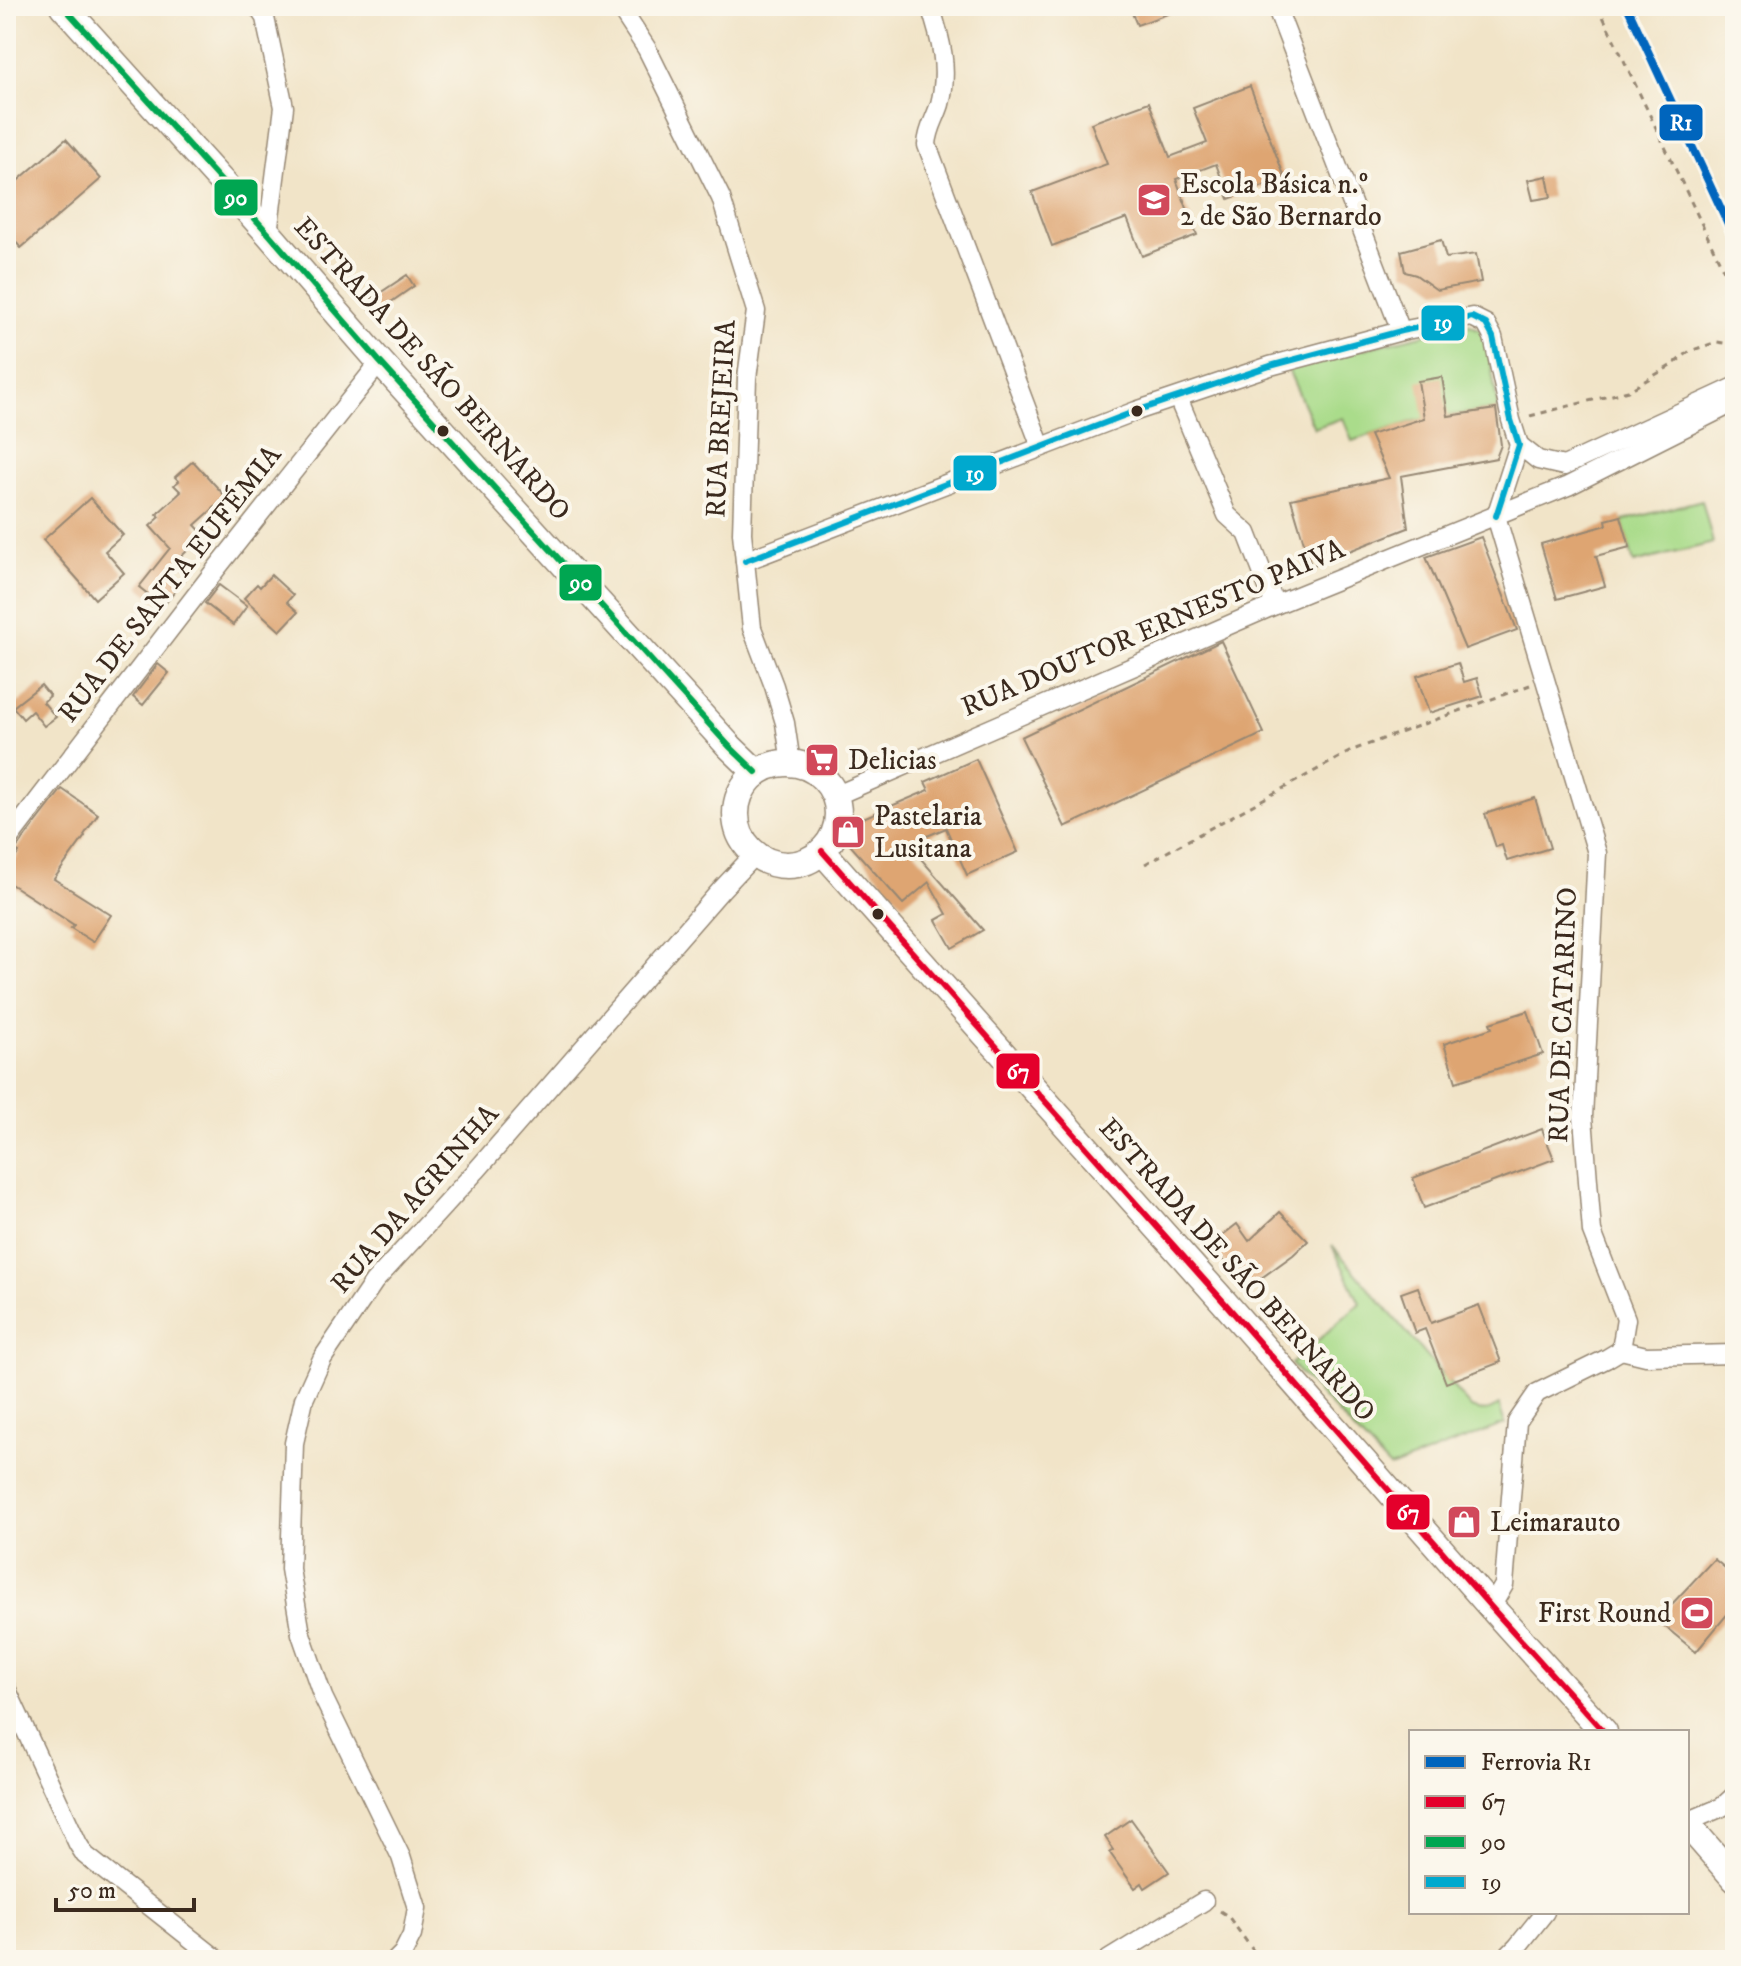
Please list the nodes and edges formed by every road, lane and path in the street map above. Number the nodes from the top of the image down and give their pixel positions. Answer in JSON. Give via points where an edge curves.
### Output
{"nodes":[{"id":1,"x":63,"y":6,"type":"edge"},
{"id":2,"x":257,"y":6,"type":"edge"},
{"id":3,"x":619,"y":6,"type":"edge"},
{"id":4,"x":930,"y":6,"type":"edge"},
{"id":5,"x":1276,"y":6,"type":"edge"},
{"id":6,"x":1598,"y":6,"type":"edge"},
{"id":7,"x":268,"y":233,"type":"junction"},
{"id":8,"x":1735,"y":294,"type":"edge"},
{"id":9,"x":1401,"y":331,"type":"junction"},
{"id":10,"x":1735,"y":345,"type":"edge"},
{"id":11,"x":380,"y":362,"type":"junction"},
{"id":12,"x":1735,"y":387,"type":"edge"},
{"id":13,"x":1178,"y":398,"type":"junction"},
{"id":14,"x":1735,"y":402,"type":"edge"},
{"id":15,"x":1710,"y":406,"type":"junction"},
{"id":16,"x":1511,"y":420,"type":"junction"},
{"id":17,"x":1519,"y":445,"type":"junction"},
{"id":18,"x":1041,"y":447,"type":"junction"},
{"id":19,"x":1496,"y":516,"type":"junction"},
{"id":20,"x":745,"y":561,"type":"junction"},
{"id":21,"x":1275,"y":605,"type":"junction"},
{"id":22,"x":1545,"y":679,"type":"junction"},
{"id":23,"x":791,"y":763,"type":"junction"},
{"id":24,"x":756,"y":772,"type":"junction"},
{"id":25,"x":835,"y":796,"type":"junction"},
{"id":26,"x":6,"y":842,"type":"edge"},
{"id":27,"x":822,"y":851,"type":"junction"},
{"id":28,"x":755,"y":854,"type":"junction"},
{"id":29,"x":1145,"y":864,"type":"dead end"},
{"id":30,"x":1621,"y":1350,"type":"junction"},
{"id":31,"x":1735,"y":1354,"type":"edge"},
{"id":32,"x":1491,"y":1607,"type":"junction"},
{"id":33,"x":6,"y":1688,"type":"edge"},
{"id":34,"x":1602,"y":1730,"type":"edge"},
{"id":35,"x":1735,"y":1795,"type":"edge"},
{"id":36,"x":1689,"y":1822,"type":"edge"},
{"id":37,"x":1689,"y":1825,"type":"edge"},
{"id":38,"x":1735,"y":1879,"type":"edge"},
{"id":39,"x":1204,"y":1901,"type":"joint"},
{"id":40,"x":1543,"y":1914,"type":"edge"},
{"id":41,"x":218,"y":1960,"type":"edge"},
{"id":42,"x":396,"y":1960,"type":"edge"},
{"id":43,"x":1108,"y":1960,"type":"edge"},
{"id":44,"x":1260,"y":1960,"type":"edge"},
{"id":45,"x":1504,"y":1960,"type":"edge"}],
"edges":[{"from":1,"to":7,"type":"main road","name":"ESTRADA DE SÃO BERNARDO"},
{"from":2,"to":7,"type":"street","via":[[265,18],[284,107]]},
{"from":3,"to":20,"type":"street","name":"RUA BREJEIRA","via":[[647,49],[721,198],[756,311],[747,378]]},
{"from":4,"to":18,"type":"street","via":[[942,39],[944,79],[927,145]]},
{"from":5,"to":9,"type":"street"},
{"from":6,"to":8,"type":"path"},
{"from":7,"to":11,"type":"main road","name":"ESTRADA DE SÃO BERNARDO"},
{"from":9,"to":13,"type":"street","via":[[1270,366]]},
{"from":9,"to":16,"type":"street","via":[[1472,317],[1486,324]]},
{"from":10,"to":16,"type":"path","via":[[1717,342],[1690,351],[1628,391]]},
{"from":11,"to":24,"type":"main road","name":"ESTRADA DE SÃO BERNARDO"},
{"from":11,"to":26,"type":"street","name":"RUA DE SANTA EUFÉMIA"},
{"from":12,"to":15,"type":"street"},
{"from":13,"to":18,"type":"street"},
{"from":13,"to":21,"type":"street","via":[[1227,515],[1247,533]]},
{"from":14,"to":15,"type":"street"},
{"from":15,"to":17,"type":"street","via":[[1564,466],[1538,460]]},
{"from":15,"to":19,"type":"street","name":"RUA DOUTOR ERNESTO PAIVA","via":[[1568,486]]},
{"from":16,"to":17,"type":"street"},
{"from":17,"to":19,"type":"street"},
{"from":18,"to":20,"type":"street"},
{"from":19,"to":21,"type":"street","name":"RUA DOUTOR ERNESTO PAIVA"},
{"from":19,"to":22,"type":"street","name":"RUA DE CATARINO"},
{"from":20,"to":23,"type":"street","name":"RUA BREJEIRA","via":[[752,628],[785,723]]},
{"from":21,"to":25,"type":"street","name":"RUA DOUTOR ERNESTO PAIVA"},
{"from":22,"to":29,"type":"path","via":[[1353,750]]},
{"from":22,"to":30,"type":"street","name":"RUA DE CATARINO","via":[[1597,853],[1583,1117],[1592,1232],[1626,1319]]},
{"from":23,"to":24,"type":"main road"},
{"from":23,"to":25,"type":"main road","via":[[818,773]]},
{"from":24,"to":28,"type":"main road","via":[[745,783],[735,813],[737,829]]},
{"from":25,"to":27,"type":"main road","via":[[837,825]]},
{"from":27,"to":28,"type":"main road","via":[[782,865]]},
{"from":27,"to":32,"type":"main road","name":"ESTRADA DE SÃO BERNARDO"},
{"from":28,"to":42,"type":"street","name":"RUA DA AGRINHA","via":[[374,1282],[322,1359],[304,1399],[294,1443],[290,1569],[301,1634],[323,1697],[401,1857],[417,1908],[412,1935]]},
{"from":30,"to":31,"type":"street","via":[[1646,1356]]},
{"from":30,"to":32,"type":"street","via":[[1537,1393],[1517,1422],[1504,1585]]},
{"from":32,"to":34,"type":"main road","name":"ESTRADA DE SÃO BERNARDO"},
{"from":33,"to":41,"type":"street","via":[[85,1855]]},
{"from":35,"to":36,"type":"street"},
{"from":37,"to":38,"type":"main road"},
{"from":39,"to":43,"type":"street"},
{"from":39,"to":44,"type":"path","via":[[1228,1916]]},
{"from":40,"to":45,"type":"street"}]}
